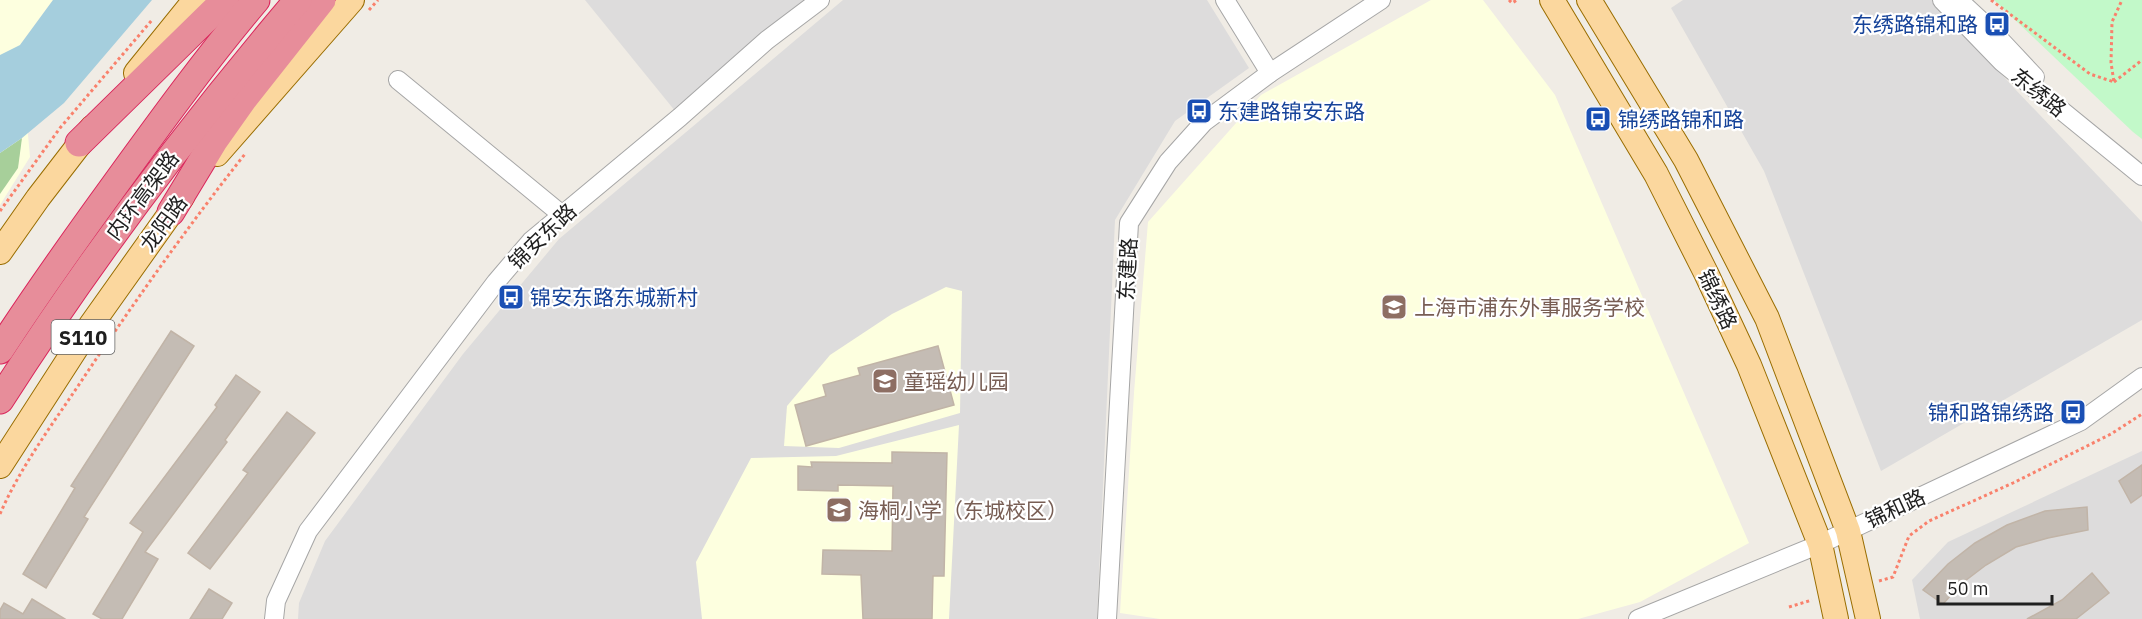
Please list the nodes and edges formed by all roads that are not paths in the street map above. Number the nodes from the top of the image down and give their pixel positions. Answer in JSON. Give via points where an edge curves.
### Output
{"nodes":[{"id":1,"x":195,"y":0,"type":"edge"},
{"id":2,"x":225,"y":0,"type":"edge"},
{"id":3,"x":256,"y":0,"type":"edge"},
{"id":4,"x":298,"y":0,"type":"edge"},
{"id":5,"x":322,"y":0,"type":"edge"},
{"id":6,"x":820,"y":0,"type":"edge"},
{"id":7,"x":1225,"y":0,"type":"edge"},
{"id":8,"x":1381,"y":0,"type":"edge"},
{"id":9,"x":1552,"y":0,"type":"edge"},
{"id":10,"x":1590,"y":0,"type":"edge"},
{"id":11,"x":1942,"y":0,"type":"edge"},
{"id":12,"x":357,"y":8,"type":"edge"},
{"id":13,"x":1270,"y":73,"type":"junction"},
{"id":14,"x":398,"y":80,"type":"dead end"},
{"id":15,"x":80,"y":142,"type":"junction"},
{"id":16,"x":2142,"y":176,"type":"edge"},
{"id":17,"x":171,"y":212,"type":"junction"},
{"id":18,"x":561,"y":214,"type":"junction"},
{"id":19,"x":90,"y":241,"type":"junction"},
{"id":20,"x":0,"y":252,"type":"edge"},
{"id":21,"x":0,"y":350,"type":"edge"},
{"id":22,"x":2142,"y":377,"type":"edge"},
{"id":23,"x":0,"y":400,"type":"edge"},
{"id":24,"x":0,"y":466,"type":"edge"},
{"id":25,"x":1848,"y":531,"type":"junction"},
{"id":26,"x":1820,"y":544,"type":"junction"},
{"id":27,"x":274,"y":619,"type":"edge"},
{"id":28,"x":1107,"y":619,"type":"edge"},
{"id":29,"x":1638,"y":619,"type":"edge"},
{"id":30,"x":1836,"y":619,"type":"edge"},
{"id":31,"x":1868,"y":619,"type":"edge"}],
"edges":[{"from":1,"to":15,"type":"main road"},
{"from":2,"to":15,"type":"highway"},
{"from":3,"to":19,"type":"highway","name":"内环高架路","via":[[184,91]]},
{"from":4,"to":19,"type":"highway","name":"内环高架路","via":[[159,170]]},
{"from":5,"to":17,"type":"highway","via":[[220,133]]},
{"from":6,"to":18,"type":"street","name":"锦安东路"},
{"from":7,"to":13,"type":"street"},
{"from":8,"to":13,"type":"street","name":"东建路"},
{"from":9,"to":26,"type":"main road","name":"锦绣路","via":[[1656,174],[1706,273],[1749,365]]},
{"from":10,"to":25,"type":"main road","name":"锦绣路","via":[[1686,160],[1767,318]]},
{"from":11,"to":16,"type":"street","name":"东绣路","via":[[2002,62]]},
{"from":12,"to":17,"type":"main road","name":"龙阳路","number":"S110","via":[[223,147]]},
{"from":13,"to":28,"type":"street","name":"东建路","via":[[1204,122],[1168,162],[1129,223]]},
{"from":14,"to":18,"type":"street"},
{"from":15,"to":20,"type":"main road"},
{"from":17,"to":24,"type":"main road","name":"龙阳路","number":"S110","via":[[72,352]]},
{"from":18,"to":27,"type":"street","name":"锦安东路","via":[[531,241],[496,282],[308,531],[276,601]]},
{"from":19,"to":21,"type":"highway","name":"内环高架路"},
{"from":19,"to":23,"type":"highway","name":"内环高架路"},
{"from":22,"to":25,"type":"street","name":"锦和路","via":[[2081,421]]},
{"from":25,"to":26,"type":"street","name":"锦和路"},
{"from":25,"to":31,"type":"main road","name":"锦绣路"},
{"from":26,"to":29,"type":"street","name":"锦和路"},
{"from":26,"to":30,"type":"main road","name":"锦绣路"}]}
